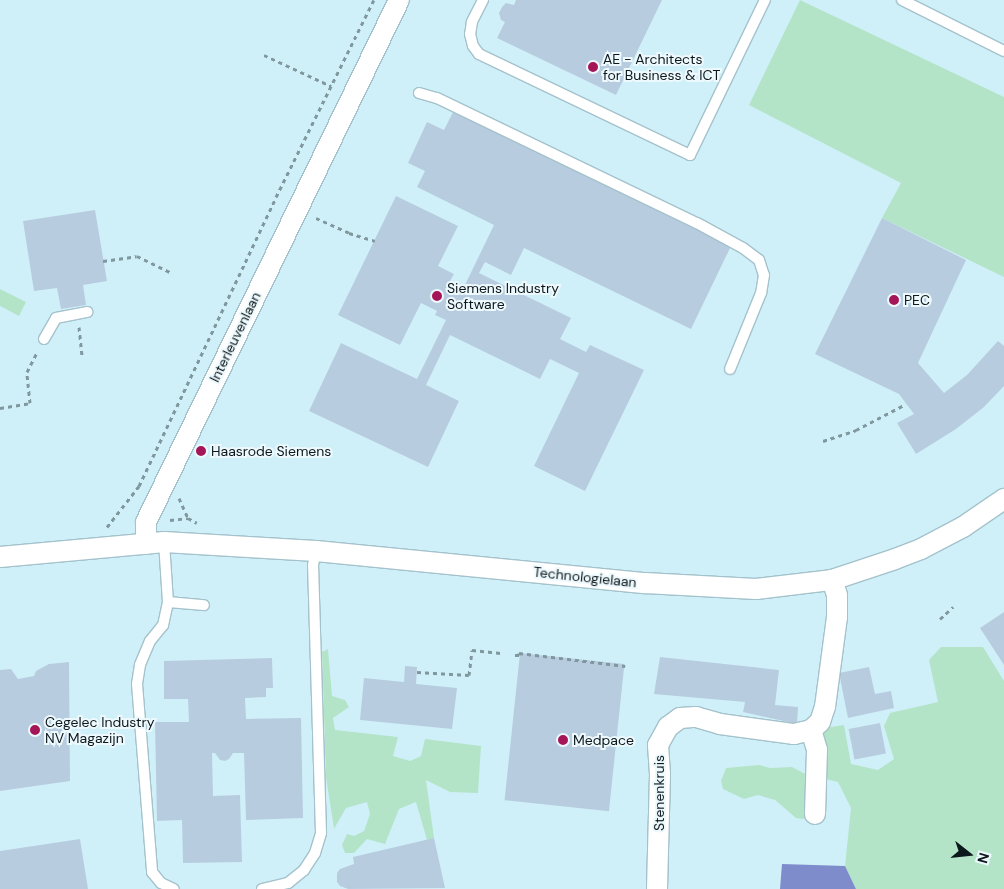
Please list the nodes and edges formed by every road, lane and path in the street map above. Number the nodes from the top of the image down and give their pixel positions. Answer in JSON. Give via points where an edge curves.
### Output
{"nodes":[{"id":1,"x":374,"y":0,"type":"edge"},
{"id":2,"x":399,"y":0,"type":"edge"},
{"id":3,"x":483,"y":0,"type":"edge"},
{"id":4,"x":765,"y":0,"type":"edge"},
{"id":5,"x":902,"y":0,"type":"edge"},
{"id":6,"x":1004,"y":51,"type":"edge"},
{"id":7,"x":264,"y":55,"type":"dead end"},
{"id":8,"x":331,"y":86,"type":"junction"},
{"id":9,"x":419,"y":93,"type":"dead end"},
{"id":10,"x":298,"y":208,"type":"junction"},
{"id":11,"x":375,"y":241,"type":"dead end"},
{"id":12,"x":104,"y":261,"type":"dead end"},
{"id":13,"x":172,"y":273,"type":"dead end"},
{"id":14,"x":82,"y":313,"type":"joint"},
{"id":15,"x":44,"y":340,"type":"joint"},
{"id":16,"x":82,"y":356,"type":"dead end"},
{"id":17,"x":730,"y":369,"type":"dead end"},
{"id":18,"x":906,"y":404,"type":"dead end"},
{"id":19,"x":0,"y":408,"type":"edge"},
{"id":20,"x":824,"y":441,"type":"dead end"},
{"id":21,"x":1004,"y":499,"type":"edge"},
{"id":22,"x":107,"y":527,"type":"dead end"},
{"id":23,"x":155,"y":543,"type":"junction"},
{"id":24,"x":316,"y":551,"type":"junction"},
{"id":25,"x":0,"y":557,"type":"edge"},
{"id":26,"x":832,"y":580,"type":"junction"},
{"id":27,"x":168,"y":602,"type":"junction"},
{"id":28,"x":204,"y":605,"type":"dead end"},
{"id":29,"x":953,"y":607,"type":"dead end"},
{"id":30,"x":940,"y":619,"type":"dead end"},
{"id":31,"x":501,"y":653,"type":"dead end"},
{"id":32,"x":515,"y":655,"type":"dead end"},
{"id":33,"x":625,"y":666,"type":"dead end"},
{"id":34,"x":417,"y":672,"type":"dead end"},
{"id":35,"x":811,"y":730,"type":"junction"},
{"id":36,"x":815,"y":814,"type":"dead end"},
{"id":37,"x":174,"y":889,"type":"edge"},
{"id":38,"x":262,"y":889,"type":"edge"},
{"id":39,"x":657,"y":889,"type":"edge"}],
"edges":[{"from":1,"to":8,"type":"path"},
{"from":2,"to":10,"type":"street","name":"Interleuvenlaan"},
{"from":3,"to":4,"type":"lane","via":[[470,34],[479,54],[690,155]]},
{"from":5,"to":6,"type":"lane"},
{"from":7,"to":8,"type":"path"},
{"from":8,"to":22,"type":"path","via":[[139,486]]},
{"from":9,"to":17,"type":"lane","via":[[437,98],[697,223],[759,260],[764,275],[761,293]]},
{"from":10,"to":11,"type":"path","via":[[349,233]]},
{"from":10,"to":23,"type":"street","name":"Interleuvenlaan","via":[[146,522]]},
{"from":12,"to":13,"type":"path","via":[[137,256]]},
{"from":14,"to":15,"type":"lane","via":[[56,318]]},
{"from":14,"to":16,"type":"path"},
{"from":15,"to":19,"type":"path","via":[[27,372],[30,403]]},
{"from":18,"to":20,"type":"path","via":[[856,430]]},
{"from":21,"to":26,"type":"street","name":"Technologielaan","via":[[963,527],[921,549]]},
{"from":23,"to":24,"type":"street","name":"Technologielaan"},
{"from":23,"to":25,"type":"street"},
{"from":23,"to":27,"type":"lane"},
{"from":24,"to":26,"type":"street","name":"Technologielaan","via":[[645,584],[756,589]]},
{"from":24,"to":38,"type":"lane","via":[[313,565],[321,833],[315,853],[304,870],[288,883]]},
{"from":26,"to":35,"type":"street","via":[[837,595],[837,617],[825,707],[820,722]]},
{"from":27,"to":28,"type":"lane"},
{"from":27,"to":37,"type":"lane","via":[[163,625],[150,641],[140,665],[137,684],[152,872],[161,884]]},
{"from":29,"to":30,"type":"path"},
{"from":31,"to":34,"type":"path","via":[[472,650],[470,675]]},
{"from":32,"to":33,"type":"path"},
{"from":35,"to":36,"type":"street","via":[[817,750]]},
{"from":35,"to":39,"type":"street","name":"Stenenkruis","via":[[794,734],[720,724],[696,717],[680,718],[668,727],[658,745]]}]}
